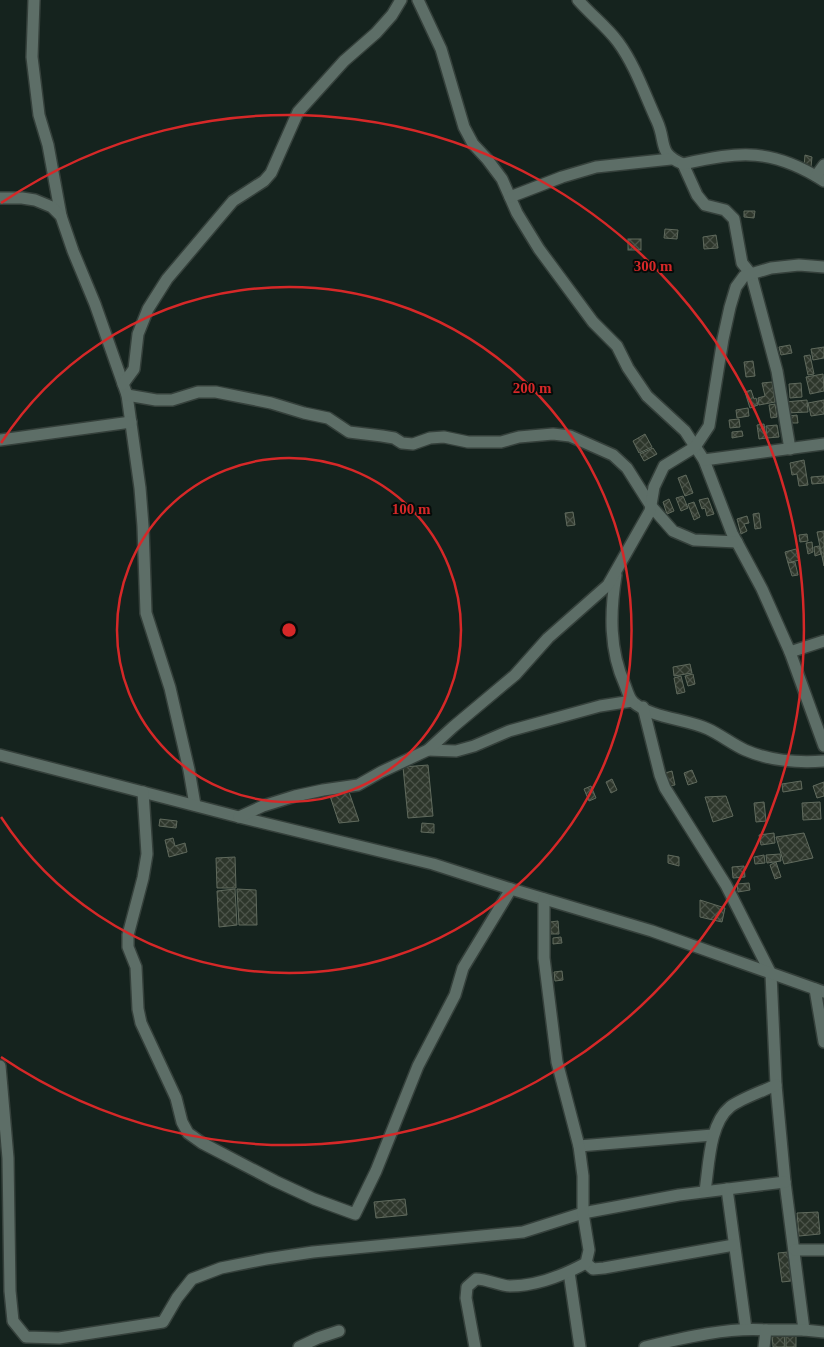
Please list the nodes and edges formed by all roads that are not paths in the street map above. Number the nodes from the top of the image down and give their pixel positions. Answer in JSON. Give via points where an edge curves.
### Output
{"nodes":[{"id":1,"x":34,"y":0,"type":"edge"},
{"id":2,"x":401,"y":0,"type":"edge"},
{"id":3,"x":418,"y":0,"type":"edge"},
{"id":4,"x":578,"y":0,"type":"edge"},
{"id":5,"x":671,"y":159,"type":"junction"},
{"id":6,"x":683,"y":164,"type":"junction"},
{"id":7,"x":824,"y":164,"type":"edge"},
{"id":8,"x":820,"y":179,"type":"edge"},
{"id":9,"x":0,"y":198,"type":"edge"},
{"id":10,"x":510,"y":198,"type":"junction"},
{"id":11,"x":61,"y":216,"type":"junction"},
{"id":12,"x":824,"y":267,"type":"edge"},
{"id":13,"x":751,"y":274,"type":"junction"},
{"id":14,"x":123,"y":384,"type":"junction"},
{"id":15,"x":127,"y":395,"type":"junction"},
{"id":16,"x":131,"y":422,"type":"junction"},
{"id":17,"x":0,"y":440,"type":"edge"},
{"id":18,"x":824,"y":444,"type":"edge"},
{"id":19,"x":695,"y":447,"type":"junction"},
{"id":20,"x":790,"y":449,"type":"junction"},
{"id":21,"x":704,"y":460,"type":"junction"},
{"id":22,"x":651,"y":506,"type":"junction"},
{"id":23,"x":737,"y":542,"type":"junction"},
{"id":24,"x":617,"y":571,"type":"junction"},
{"id":25,"x":824,"y":641,"type":"edge"},
{"id":26,"x":790,"y":652,"type":"junction"},
{"id":27,"x":632,"y":701,"type":"junction"},
{"id":28,"x":642,"y":707,"type":"junction"},
{"id":29,"x":824,"y":746,"type":"edge"},
{"id":30,"x":428,"y":750,"type":"junction"},
{"id":31,"x":0,"y":755,"type":"edge"},
{"id":32,"x":824,"y":761,"type":"edge"},
{"id":33,"x":143,"y":792,"type":"junction"},
{"id":34,"x":195,"y":805,"type":"junction"},
{"id":35,"x":239,"y":817,"type":"junction"},
{"id":36,"x":511,"y":889,"type":"junction"},
{"id":37,"x":544,"y":900,"type":"junction"},
{"id":38,"x":771,"y":974,"type":"junction"},
{"id":39,"x":820,"y":991,"type":"edge"},
{"id":40,"x":824,"y":1042,"type":"edge"},
{"id":41,"x":0,"y":1066,"type":"edge"},
{"id":42,"x":776,"y":1085,"type":"junction"},
{"id":43,"x":713,"y":1135,"type":"junction"},
{"id":44,"x":579,"y":1146,"type":"junction"},
{"id":45,"x":785,"y":1182,"type":"junction"},
{"id":46,"x":727,"y":1189,"type":"junction"},
{"id":47,"x":705,"y":1191,"type":"junction"},
{"id":48,"x":583,"y":1213,"type":"junction"},
{"id":49,"x":734,"y":1245,"type":"junction"},
{"id":50,"x":795,"y":1250,"type":"junction"},
{"id":51,"x":824,"y":1250,"type":"edge"},
{"id":52,"x":586,"y":1263,"type":"junction"},
{"id":53,"x":569,"y":1272,"type":"junction"},
{"id":54,"x":746,"y":1329,"type":"junction"},
{"id":55,"x":766,"y":1330,"type":"junction"},
{"id":56,"x":804,"y":1330,"type":"junction"},
{"id":57,"x":339,"y":1331,"type":"dead end"},
{"id":58,"x":824,"y":1332,"type":"edge"},
{"id":59,"x":683,"y":1343,"type":"edge"},
{"id":60,"x":299,"y":1347,"type":"edge"},
{"id":61,"x":475,"y":1347,"type":"edge"},
{"id":62,"x":580,"y":1347,"type":"edge"},
{"id":63,"x":645,"y":1347,"type":"edge"},
{"id":64,"x":764,"y":1347,"type":"edge"}],
"edges":[{"from":1,"to":11,"type":"street","via":[[32,57],[39,115]]},
{"from":2,"to":14,"type":"street","via":[[376,33],[344,61],[298,112],[264,182],[233,201],[167,279],[148,309],[138,334],[134,369]]},
{"from":3,"to":10,"type":"street","via":[[441,49],[464,127],[502,179]]},
{"from":4,"to":5,"type":"street","via":[[606,26],[628,57]]},
{"from":5,"to":6,"type":"street"},
{"from":5,"to":10,"type":"street","via":[[596,167]]},
{"from":6,"to":8,"type":"street","via":[[721,155],[757,155],[800,167]]},
{"from":6,"to":13,"type":"street","via":[[697,195],[705,204],[726,210],[734,218],[742,263]]},
{"from":7,"to":8,"type":"street"},
{"from":9,"to":11,"type":"street","via":[[35,200],[52,207]]},
{"from":10,"to":19,"type":"street","via":[[539,249],[593,322],[617,346],[647,396],[684,430]]},
{"from":11,"to":14,"type":"street"},
{"from":12,"to":13,"type":"street","via":[[790,266]]},
{"from":13,"to":19,"type":"street","via":[[744,276],[736,287],[723,338],[709,426]]},
{"from":13,"to":20,"type":"street","via":[[777,371]]},
{"from":14,"to":15,"type":"street"},
{"from":15,"to":16,"type":"street"},
{"from":15,"to":22,"type":"street","via":[[172,400],[198,392],[232,395],[328,418],[350,432],[394,438],[402,443],[414,444],[444,437],[501,442],[553,434],[570,436],[613,456],[627,468]]},
{"from":16,"to":17,"type":"street"},
{"from":16,"to":34,"type":"street","via":[[143,526],[146,613],[170,688]]},
{"from":18,"to":20,"type":"street"},
{"from":19,"to":21,"type":"street"},
{"from":19,"to":22,"type":"street","via":[[664,466],[654,487]]},
{"from":20,"to":21,"type":"street"},
{"from":21,"to":23,"type":"street"},
{"from":22,"to":23,"type":"street","via":[[673,531],[694,540]]},
{"from":22,"to":24,"type":"street"},
{"from":23,"to":26,"type":"street"},
{"from":24,"to":27,"type":"street","via":[[612,620],[614,649],[618,671]]},
{"from":24,"to":30,"type":"street","via":[[608,585],[548,638],[515,675]]},
{"from":25,"to":26,"type":"street"},
{"from":26,"to":29,"type":"street"},
{"from":27,"to":28,"type":"street"},
{"from":27,"to":30,"type":"street","via":[[600,706],[510,731],[456,752]]},
{"from":28,"to":32,"type":"street","via":[[707,729],[745,750],[771,758]]},
{"from":28,"to":38,"type":"street","via":[[665,788],[726,885]]},
{"from":30,"to":35,"type":"street","via":[[358,785],[295,796]]},
{"from":31,"to":33,"type":"street"},
{"from":33,"to":34,"type":"street"},
{"from":33,"to":36,"type":"street","via":[[147,854],[128,947],[136,967],[141,1023],[176,1098],[182,1122],[188,1133],[202,1143],[275,1181],[355,1214],[376,1172],[418,1066],[456,995],[463,968]]},
{"from":34,"to":35,"type":"street"},
{"from":35,"to":36,"type":"street","via":[[433,864]]},
{"from":36,"to":37,"type":"street"},
{"from":37,"to":38,"type":"street","via":[[652,931]]},
{"from":37,"to":44,"type":"street","via":[[544,958],[557,1062]]},
{"from":38,"to":39,"type":"street"},
{"from":38,"to":42,"type":"street"},
{"from":39,"to":40,"type":"street"},
{"from":41,"to":48,"type":"street","via":[[8,1158],[10,1291],[13,1320],[26,1337],[59,1338],[162,1322],[192,1279],[221,1268],[313,1252],[523,1232]]},
{"from":42,"to":43,"type":"street","via":[[730,1107],[719,1119]]},
{"from":42,"to":45,"type":"street"},
{"from":43,"to":44,"type":"street"},
{"from":43,"to":47,"type":"street"},
{"from":44,"to":48,"type":"street"},
{"from":45,"to":46,"type":"street"},
{"from":45,"to":50,"type":"street"},
{"from":46,"to":47,"type":"street"},
{"from":46,"to":49,"type":"street"},
{"from":47,"to":48,"type":"street"},
{"from":48,"to":52,"type":"street","via":[[589,1250]]},
{"from":49,"to":52,"type":"street","via":[[604,1268],[593,1269]]},
{"from":49,"to":54,"type":"street"},
{"from":50,"to":51,"type":"street"},
{"from":50,"to":56,"type":"street"},
{"from":52,"to":53,"type":"street"},
{"from":53,"to":61,"type":"street","via":[[526,1285],[508,1286],[476,1280],[467,1287]]},
{"from":53,"to":62,"type":"street"},
{"from":54,"to":55,"type":"street"},
{"from":54,"to":59,"type":"street"},
{"from":55,"to":56,"type":"street"},
{"from":55,"to":64,"type":"street"},
{"from":56,"to":58,"type":"street"},
{"from":57,"to":60,"type":"street"},
{"from":59,"to":63,"type":"street"}]}
